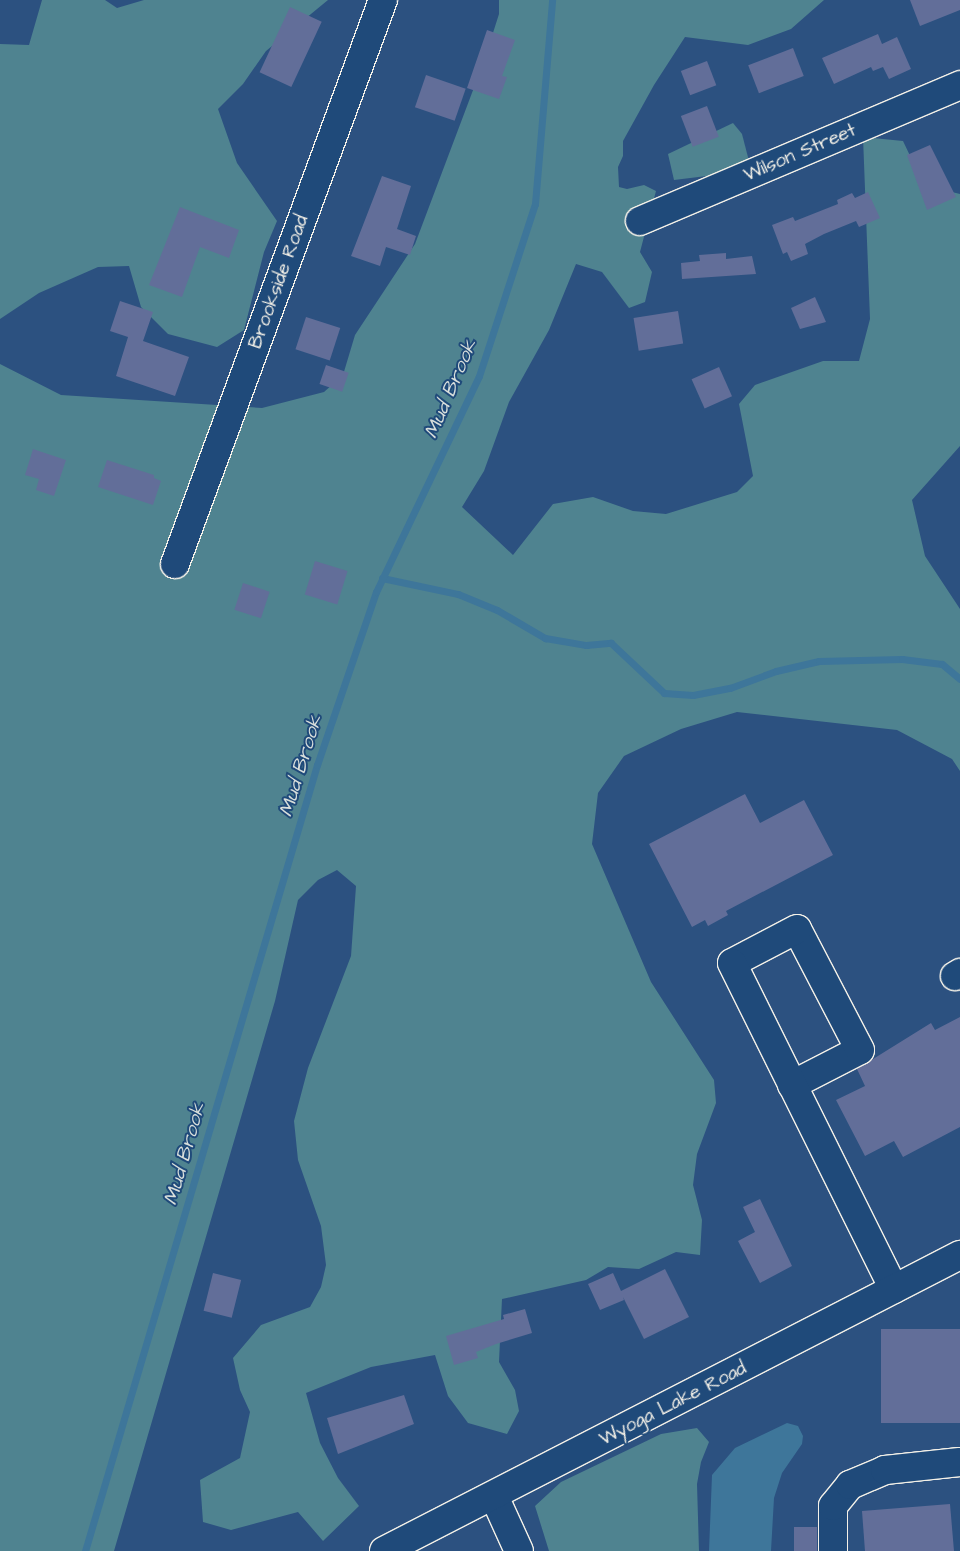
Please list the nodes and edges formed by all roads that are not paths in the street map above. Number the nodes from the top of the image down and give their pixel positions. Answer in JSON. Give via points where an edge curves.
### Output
{"nodes":[{"id":1,"x":383,"y":0,"type":"edge"},
{"id":2,"x":960,"y":85,"type":"edge"},
{"id":3,"x":640,"y":221,"type":"dead end"},
{"id":4,"x":175,"y":564,"type":"dead end"},
{"id":5,"x":792,"y":1085,"type":"junction"},
{"id":6,"x":960,"y":1255,"type":"edge"},
{"id":7,"x":894,"y":1289,"type":"junction"},
{"id":8,"x":960,"y":1462,"type":"edge"},
{"id":9,"x":494,"y":1496,"type":"junction"},
{"id":10,"x":384,"y":1551,"type":"edge"},
{"id":11,"x":519,"y":1551,"type":"edge"},
{"id":12,"x":833,"y":1551,"type":"edge"}],
"edges":[{"from":1,"to":4,"type":"street","name":"Brookside Road"},
{"from":2,"to":3,"type":"street","name":"Wilson Street"},
{"from":5,"to":5,"type":"street","via":[[732,963],[797,930],[860,1050]]},
{"from":5,"to":7,"type":"street"},
{"from":6,"to":7,"type":"street","name":"Wyoga Lake Road"},
{"from":7,"to":9,"type":"street","name":"Wyoga Lake Road"},
{"from":8,"to":12,"type":"street","via":[[886,1470],[850,1484],[833,1506]]},
{"from":9,"to":10,"type":"street","name":"Wyoga Lake Road"},
{"from":9,"to":11,"type":"street"}]}
